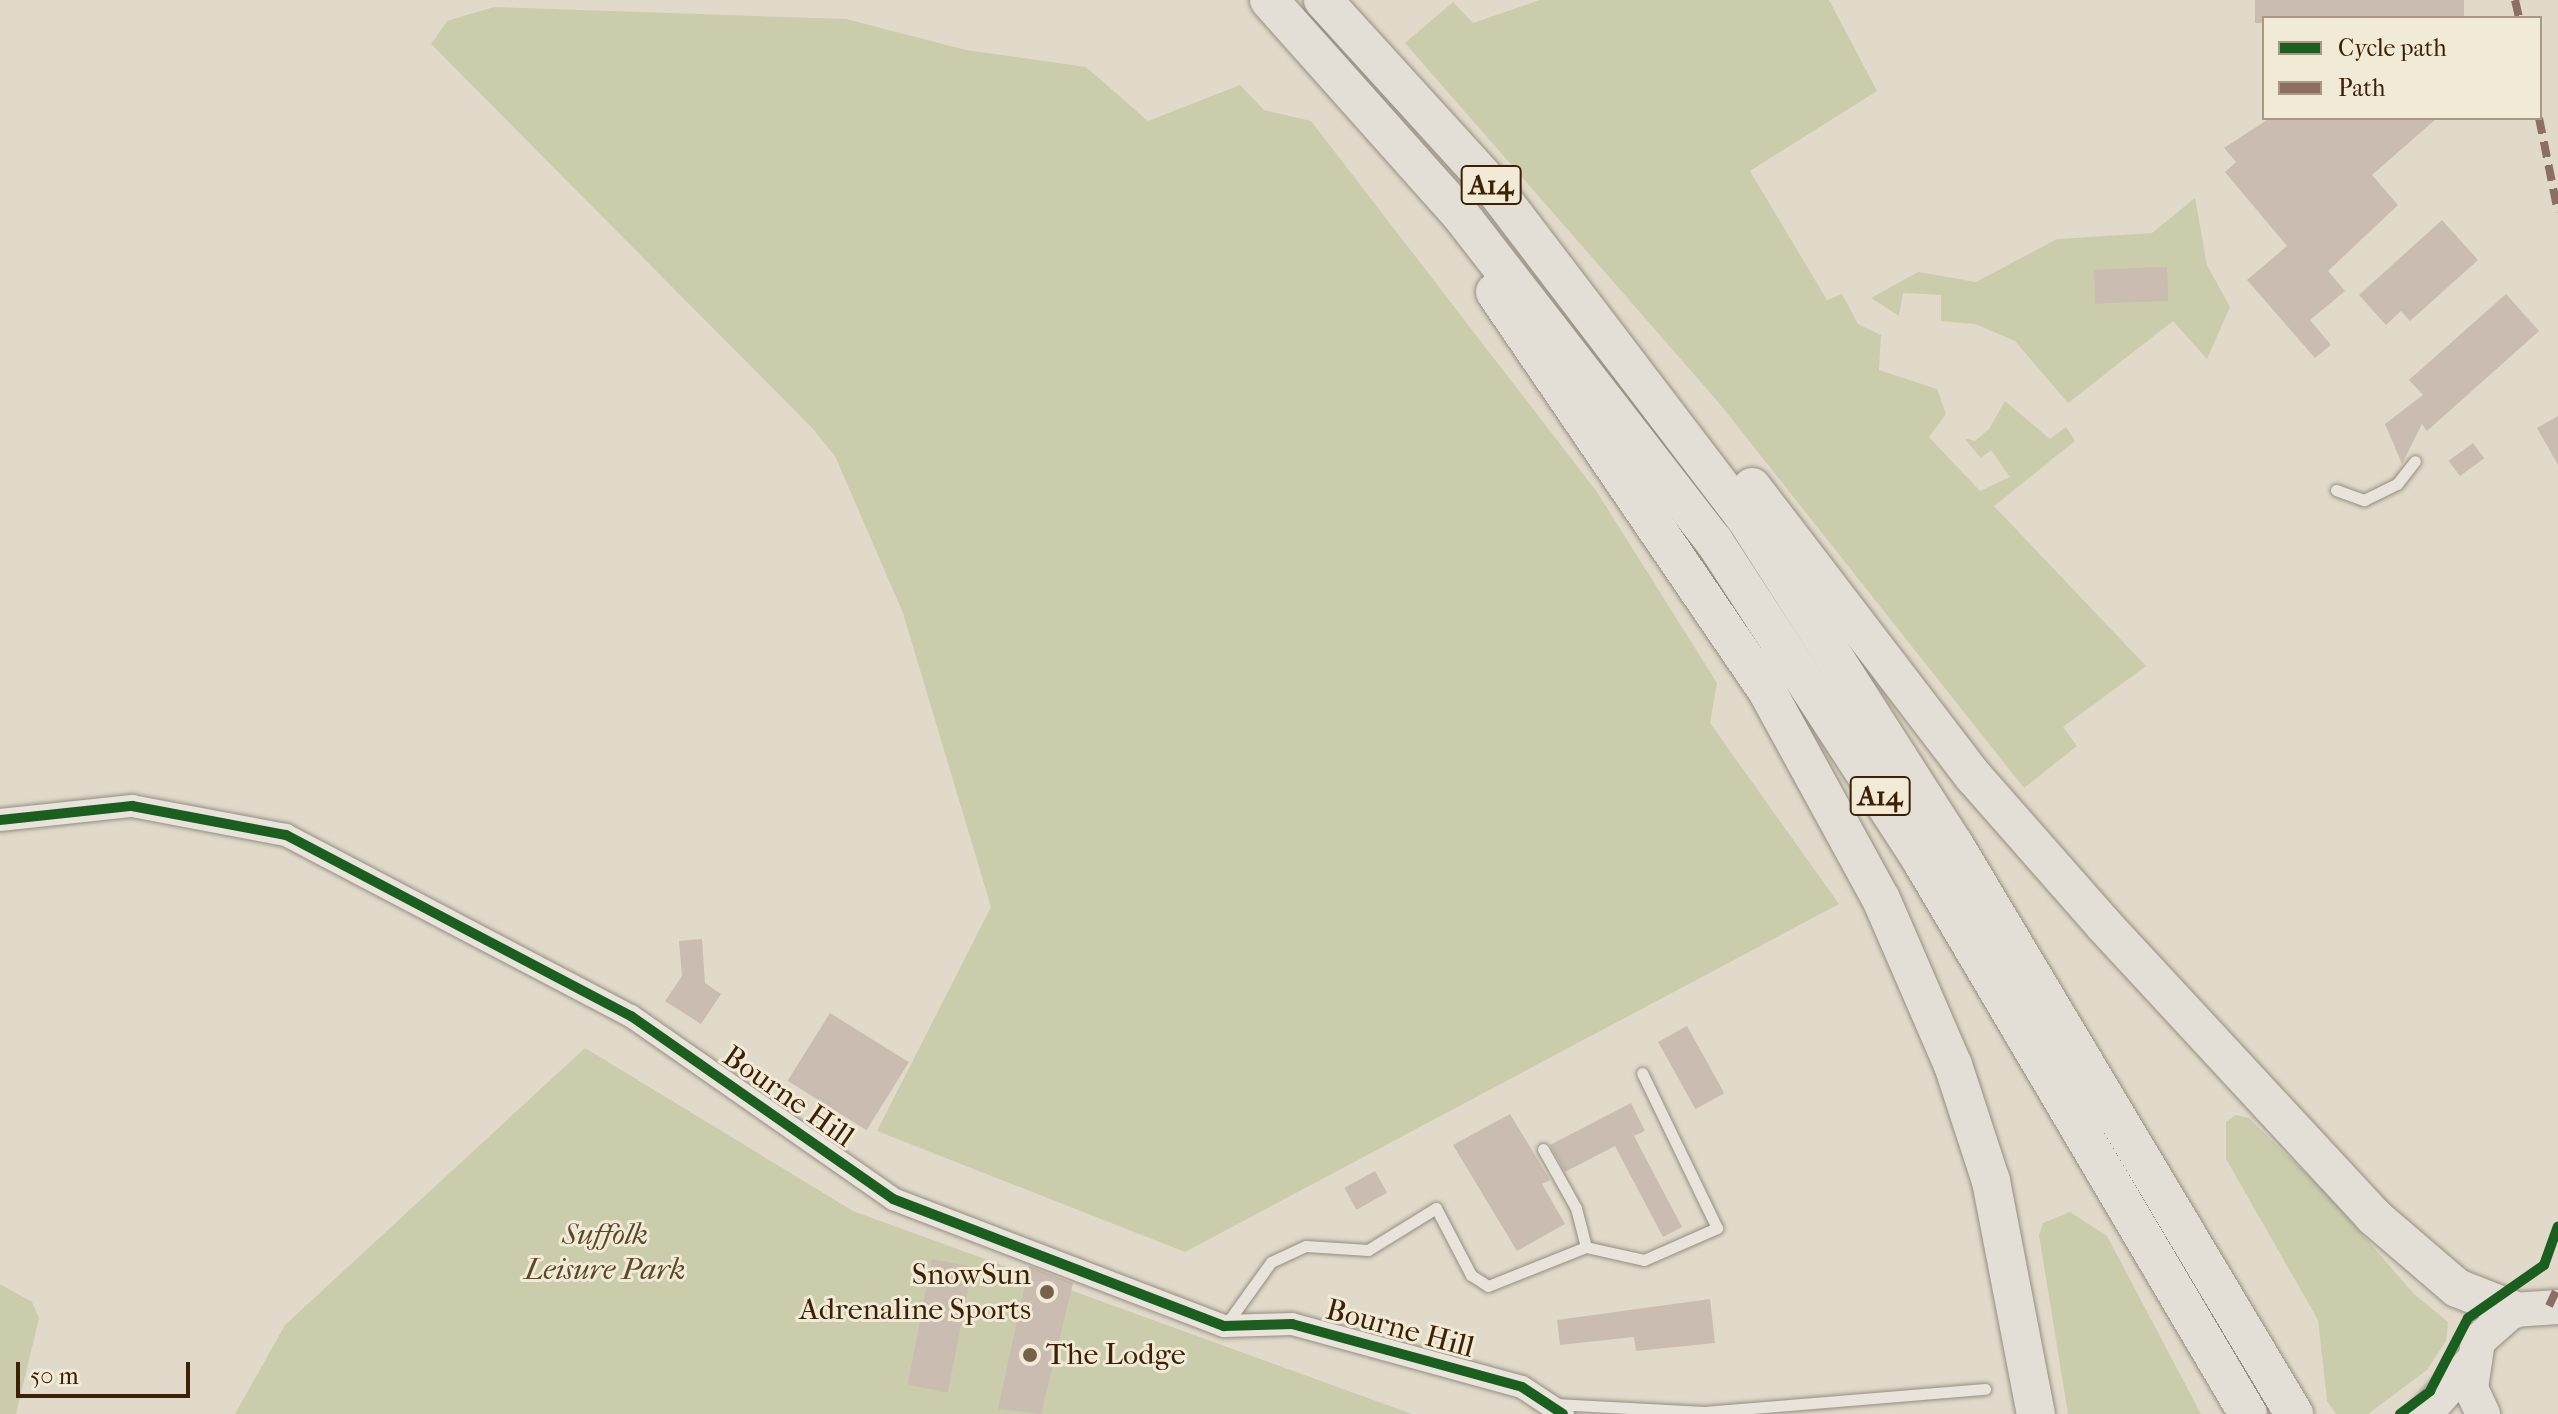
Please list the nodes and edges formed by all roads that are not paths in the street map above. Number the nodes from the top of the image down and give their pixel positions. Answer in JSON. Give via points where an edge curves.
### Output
{"nodes":[{"id":1,"x":1269,"y":0,"type":"edge"},
{"id":2,"x":1323,"y":0,"type":"edge"},
{"id":3,"x":1460,"y":214,"type":"junction"},
{"id":4,"x":1646,"y":381,"type":"junction"},
{"id":5,"x":2415,"y":461,"type":"dead end"},
{"id":6,"x":2336,"y":490,"type":"dead end"},
{"id":7,"x":0,"y":820,"type":"edge"},
{"id":8,"x":1642,"y":1073,"type":"dead end"},
{"id":9,"x":1543,"y":1149,"type":"dead end"},
{"id":10,"x":1586,"y":1247,"type":"junction"},
{"id":11,"x":2558,"y":1307,"type":"edge"},
{"id":12,"x":2513,"y":1310,"type":"junction"},
{"id":13,"x":1224,"y":1326,"type":"junction"},
{"id":14,"x":2470,"y":1364,"type":"junction"},
{"id":15,"x":1985,"y":1389,"type":"dead end"},
{"id":16,"x":1555,"y":1408,"type":"edge"},
{"id":17,"x":2036,"y":1414,"type":"edge"},
{"id":18,"x":2248,"y":1414,"type":"edge"},
{"id":19,"x":2294,"y":1414,"type":"edge"},
{"id":20,"x":2425,"y":1414,"type":"edge"},
{"id":21,"x":2483,"y":1414,"type":"edge"}],
"edges":[{"from":1,"to":3,"type":"highway","number":"A14"},
{"from":2,"to":4,"type":"highway","number":"A14","via":[[1493,187]]},
{"from":3,"to":17,"type":"highway","number":"A14","via":[[1504,312],[1767,691],[1881,899],[1953,1065],[1991,1181]]},
{"from":3,"to":18,"type":"highway","number":"A14","via":[[1723,554],[1921,860]]},
{"from":4,"to":12,"type":"highway","number":"A14","via":[[1709,431],[1974,777],[2373,1216],[2457,1288]]},
{"from":4,"to":19,"type":"highway","number":"A14","via":[[1744,516],[1954,844]]},
{"from":5,"to":6,"type":"lane","via":[[2397,484],[2364,500]]},
{"from":7,"to":13,"type":"street","name":"Bourne Hill","via":[[132,806],[286,835],[631,1016],[893,1199]]},
{"from":8,"to":10,"type":"lane","via":[[1717,1228],[1644,1260]]},
{"from":9,"to":10,"type":"lane","via":[[1576,1208]]},
{"from":10,"to":13,"type":"lane","via":[[1488,1286],[1471,1275],[1436,1208],[1368,1250],[1306,1246],[1271,1262]]},
{"from":11,"to":12,"type":"main road"},
{"from":12,"to":14,"type":"main road","via":[[2485,1332]]},
{"from":13,"to":16,"type":"street","name":"Bourne Hill","via":[[1292,1324],[1522,1387]]},
{"from":14,"to":20,"type":"main road"},
{"from":14,"to":21,"type":"main road"},
{"from":15,"to":16,"type":"lane","via":[[1704,1412]]}]}
